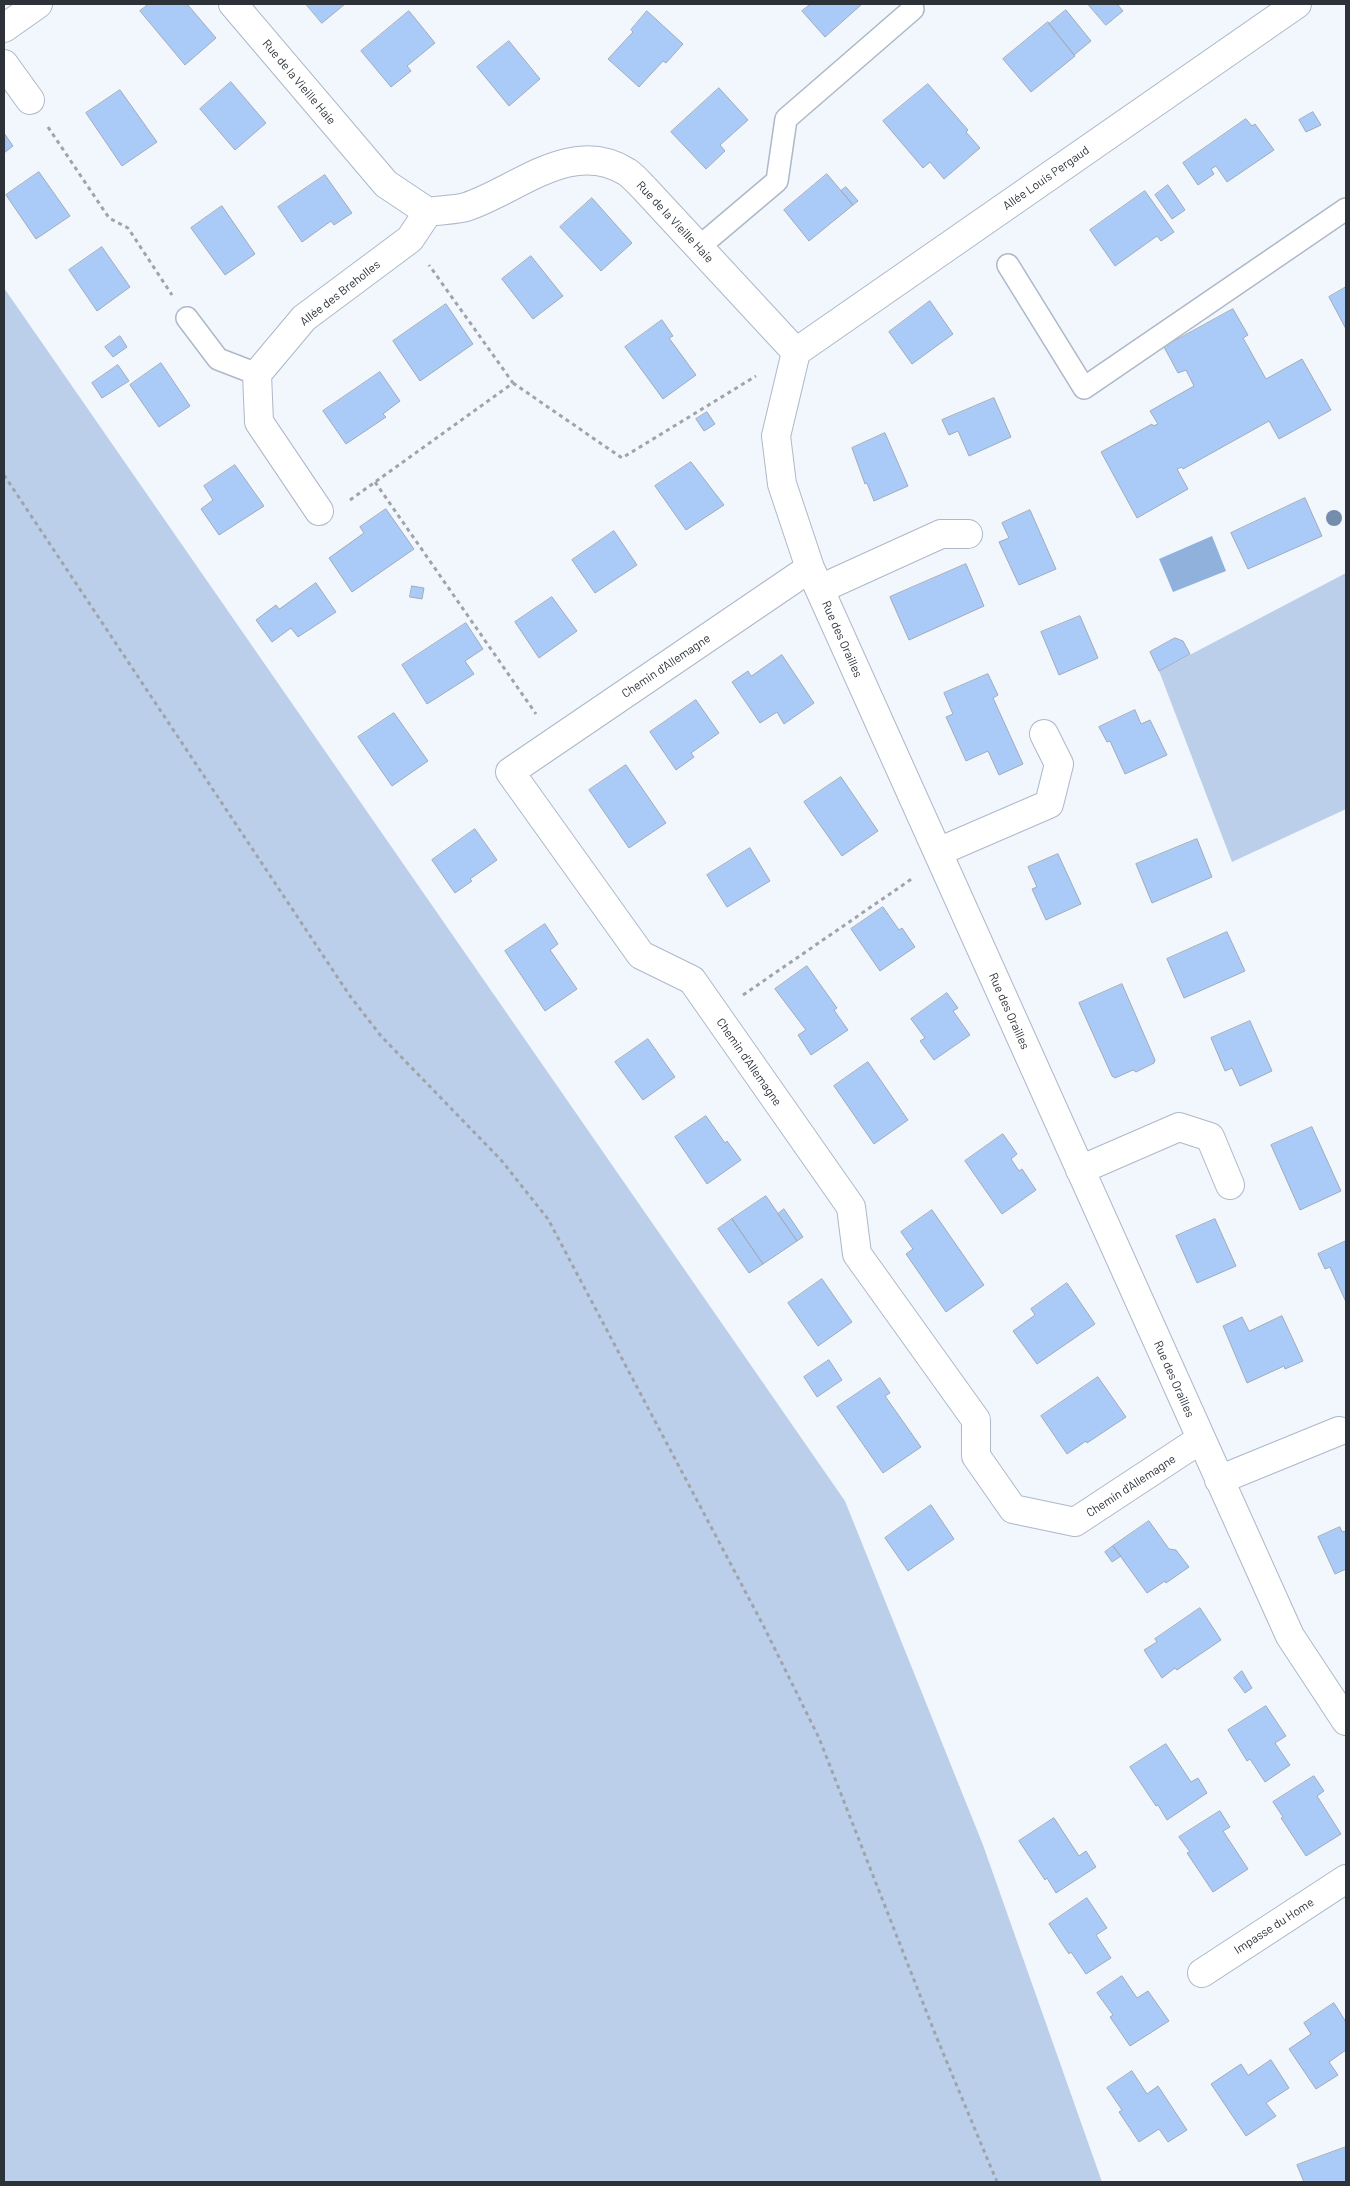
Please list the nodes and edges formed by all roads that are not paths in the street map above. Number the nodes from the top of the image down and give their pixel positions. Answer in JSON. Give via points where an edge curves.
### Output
{"nodes":[{"id":1,"x":38,"y":4,"type":"edge"},
{"id":2,"x":233,"y":4,"type":"edge"},
{"id":3,"x":1297,"y":4,"type":"edge"},
{"id":4,"x":913,"y":9,"type":"dead end"},
{"id":5,"x":4,"y":28,"type":"edge"},
{"id":6,"x":4,"y":64,"type":"edge"},
{"id":7,"x":30,"y":100,"type":"road end"},
{"id":8,"x":1346,"y":209,"type":"edge"},
{"id":9,"x":428,"y":212,"type":"junction"},
{"id":10,"x":699,"y":246,"type":"junction"},
{"id":11,"x":1008,"y":264,"type":"dead end"},
{"id":12,"x":187,"y":318,"type":"road end"},
{"id":13,"x":796,"y":352,"type":"junction"},
{"id":14,"x":257,"y":374,"type":"junction"},
{"id":15,"x":319,"y":511,"type":"road end"},
{"id":16,"x":968,"y":534,"type":"dead end"},
{"id":17,"x":815,"y":579,"type":"junction"},
{"id":18,"x":1044,"y":734,"type":"dead end"},
{"id":19,"x":939,"y":855,"type":"junction"},
{"id":20,"x":1080,"y":1170,"type":"junction"},
{"id":21,"x":1230,"y":1185,"type":"dead end"},
{"id":22,"x":1339,"y":1431,"type":"dead end"},
{"id":23,"x":1201,"y":1440,"type":"junction"},
{"id":24,"x":1219,"y":1480,"type":"junction"},
{"id":25,"x":1346,"y":1721,"type":"edge"},
{"id":26,"x":1346,"y":1879,"type":"edge"},
{"id":27,"x":1202,"y":1973,"type":"dead end"}],
"edges":[{"from":1,"to":5,"type":"street"},
{"from":2,"to":9,"type":"street","name":"Rue de la Vieille Haie","via":[[386,184]]},
{"from":3,"to":13,"type":"street","name":"Allée Louis Pergaud"},
{"from":4,"to":10,"type":"lane","via":[[786,119],[777,181]]},
{"from":6,"to":7,"type":"street"},
{"from":8,"to":11,"type":"lane","via":[[1084,388]]},
{"from":9,"to":10,"type":"street","name":"Rue de la Vieille Haie","via":[[466,207],[555,165],[580,160],[607,163],[627,172]]},
{"from":9,"to":14,"type":"street","name":"Allée des Breholles","via":[[410,239],[304,318]]},
{"from":10,"to":13,"type":"street","name":"Rue de la Vieille Haie"},
{"from":12,"to":14,"type":"lane","via":[[218,359]]},
{"from":13,"to":17,"type":"street","name":"Rue des Orailles","via":[[776,436],[782,484]]},
{"from":14,"to":15,"type":"street","via":[[259,422]]},
{"from":16,"to":17,"type":"street","name":"Rue des Orailles","via":[[941,534]]},
{"from":17,"to":19,"type":"street","name":"Rue des Orailles"},
{"from":17,"to":23,"type":"street","name":"Chemin d'Allemagne","via":[[510,772],[641,955],[692,980],[851,1206],[858,1254],[976,1420],[976,1456],[1013,1510],[1076,1522]]},
{"from":18,"to":19,"type":"street","via":[[1059,764],[1049,804]]},
{"from":19,"to":20,"type":"street","name":"Rue des Orailles"},
{"from":20,"to":21,"type":"street","via":[[1179,1128],[1210,1137]]},
{"from":20,"to":23,"type":"street","name":"Rue des Orailles"},
{"from":22,"to":24,"type":"street"},
{"from":23,"to":24,"type":"street","name":"Rue des Orailles"},
{"from":24,"to":25,"type":"street","name":"Rue des Orailles","via":[[1290,1636]]},
{"from":26,"to":27,"type":"street","name":"Impasse du Home"}]}
